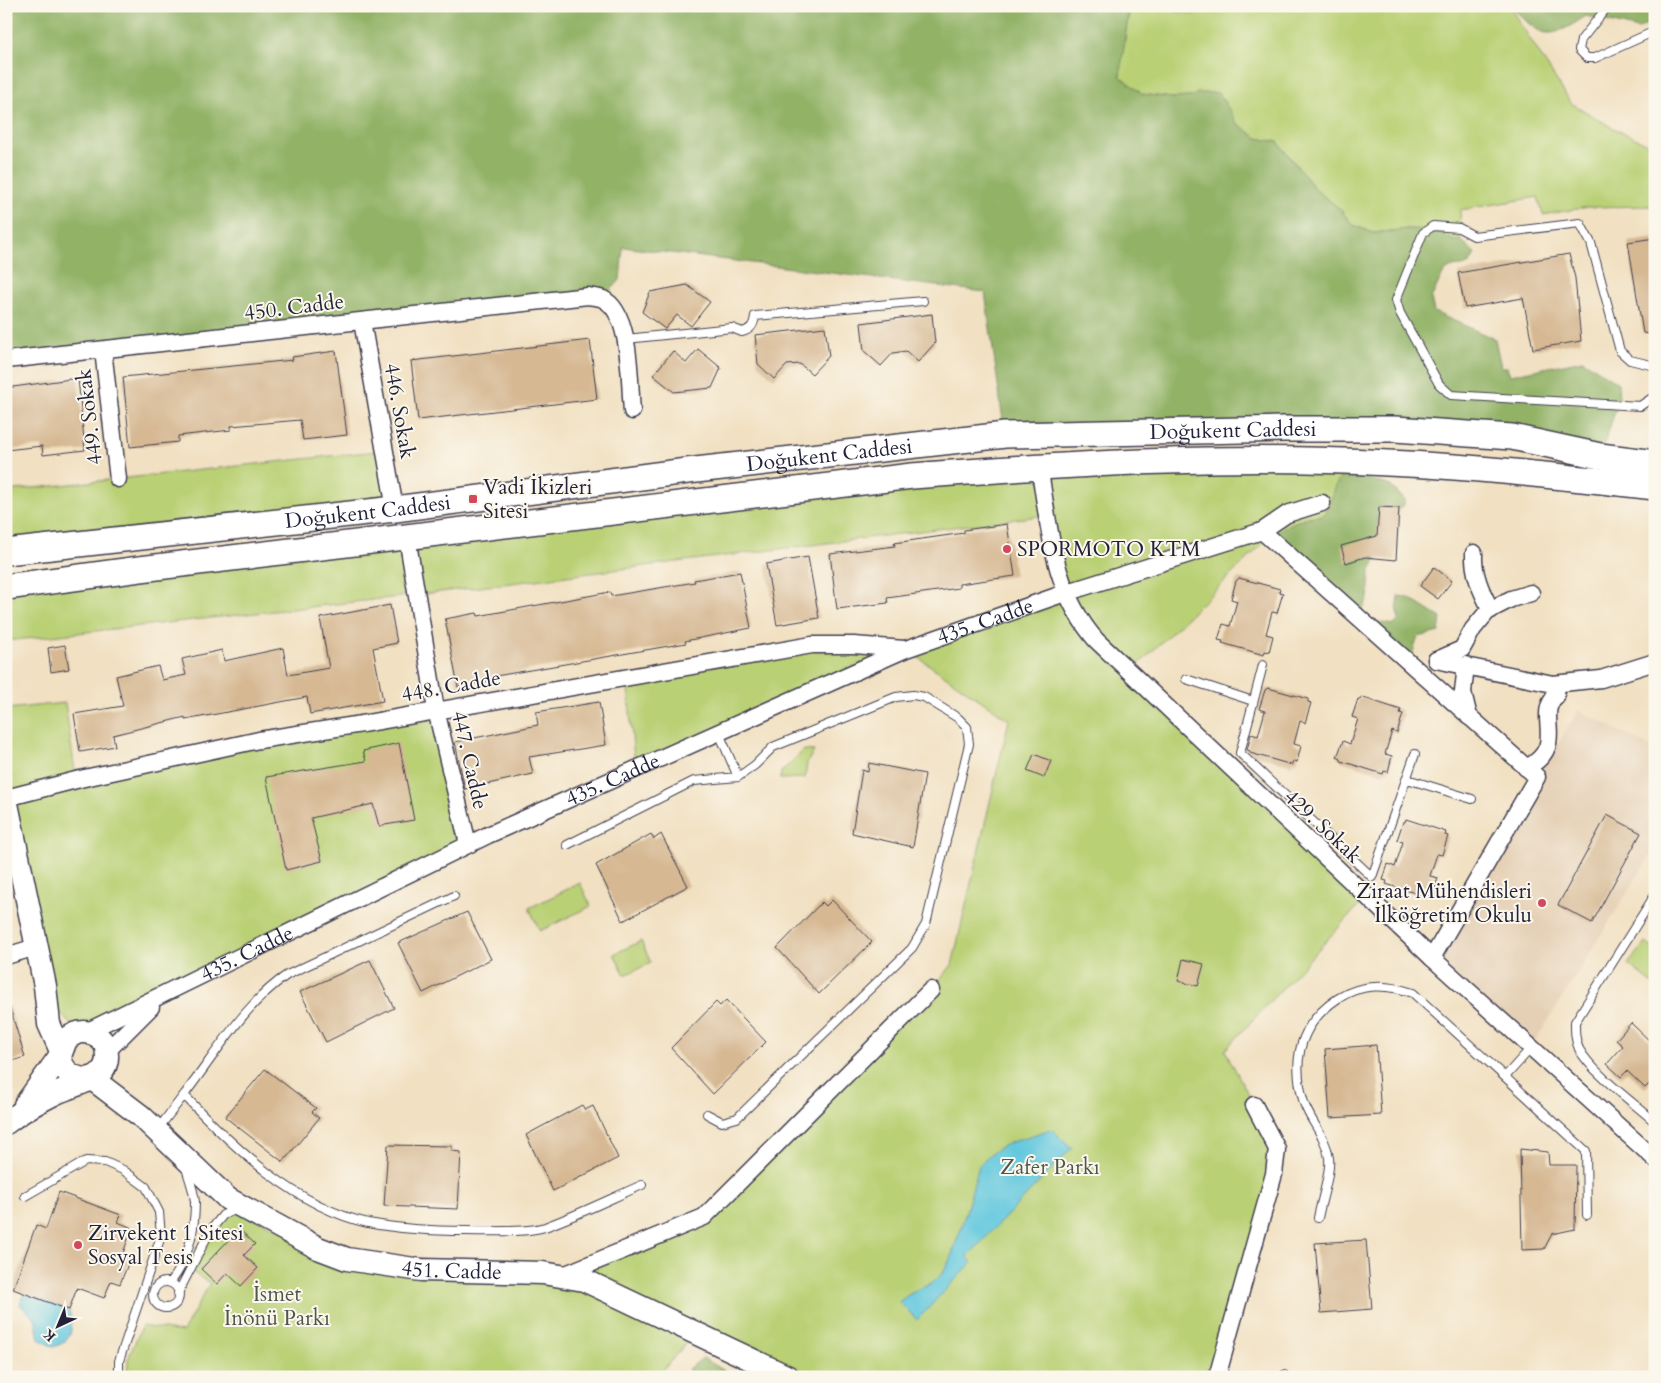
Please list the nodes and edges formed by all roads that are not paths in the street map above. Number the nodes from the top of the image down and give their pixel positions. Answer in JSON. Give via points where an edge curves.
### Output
{"nodes":[{"id":1,"x":1608,"y":6,"type":"edge"},
{"id":2,"x":1655,"y":31,"type":"edge"},
{"id":3,"x":923,"y":301,"type":"dead end"},
{"id":4,"x":362,"y":321,"type":"junction"},
{"id":5,"x":626,"y":339,"type":"junction"},
{"id":6,"x":103,"y":350,"type":"junction"},
{"id":7,"x":6,"y":360,"type":"edge"},
{"id":8,"x":1655,"y":366,"type":"edge"},
{"id":9,"x":1655,"y":396,"type":"edge"},
{"id":10,"x":632,"y":411,"type":"dead end"},
{"id":11,"x":1655,"y":463,"type":"edge"},
{"id":12,"x":1039,"y":466,"type":"junction"},
{"id":13,"x":118,"y":479,"type":"dead end"},
{"id":14,"x":1655,"y":487,"type":"edge"},
{"id":15,"x":1322,"y":503,"type":"dead end"},
{"id":16,"x":395,"y":509,"type":"junction"},
{"id":17,"x":1262,"y":531,"type":"junction"},
{"id":18,"x":407,"y":537,"type":"junction"},
{"id":19,"x":6,"y":552,"type":"edge"},
{"id":20,"x":1474,"y":553,"type":"dead end"},
{"id":21,"x":6,"y":588,"type":"edge"},
{"id":22,"x":1065,"y":593,"type":"junction"},
{"id":23,"x":1531,"y":593,"type":"dead end"},
{"id":24,"x":1491,"y":610,"type":"junction"},
{"id":25,"x":906,"y":649,"type":"junction"},
{"id":26,"x":1436,"y":660,"type":"junction"},
{"id":27,"x":1655,"y":662,"type":"edge"},
{"id":28,"x":1409,"y":663,"type":"junction"},
{"id":29,"x":1263,"y":665,"type":"dead end"},
{"id":30,"x":1466,"y":665,"type":"junction"},
{"id":31,"x":1186,"y":679,"type":"dead end"},
{"id":32,"x":1553,"y":684,"type":"junction"},
{"id":33,"x":1254,"y":701,"type":"junction"},
{"id":34,"x":436,"y":710,"type":"junction"},
{"id":35,"x":1469,"y":717,"type":"junction"},
{"id":36,"x":719,"y":732,"type":"junction"},
{"id":37,"x":1415,"y":754,"type":"dead end"},
{"id":38,"x":1526,"y":768,"type":"junction"},
{"id":39,"x":738,"y":777,"type":"junction"},
{"id":40,"x":1407,"y":779,"type":"junction"},
{"id":41,"x":6,"y":799,"type":"edge"},
{"id":42,"x":1472,"y":799,"type":"dead end"},
{"id":43,"x":1303,"y":813,"type":"junction"},
{"id":44,"x":1291,"y":826,"type":"junction"},
{"id":45,"x":468,"y":844,"type":"junction"},
{"id":46,"x":567,"y":845,"type":"dead end"},
{"id":47,"x":1655,"y":895,"type":"edge"},
{"id":48,"x":454,"y":896,"type":"dead end"},
{"id":49,"x":36,"y":947,"type":"junction"},
{"id":50,"x":6,"y":956,"type":"edge"},
{"id":51,"x":1432,"y":958,"type":"junction"},
{"id":52,"x":45,"y":986,"type":"junction"},
{"id":53,"x":169,"y":990,"type":"junction"},
{"id":54,"x":931,"y":990,"type":"dead end"},
{"id":55,"x":84,"y":1032,"type":"junction"},
{"id":56,"x":1531,"y":1048,"type":"junction"},
{"id":57,"x":60,"y":1054,"type":"junction"},
{"id":58,"x":107,"y":1054,"type":"junction"},
{"id":59,"x":1505,"y":1077,"type":"junction"},
{"id":60,"x":89,"y":1079,"type":"junction"},
{"id":61,"x":184,"y":1095,"type":"junction"},
{"id":62,"x":1254,"y":1105,"type":"dead end"},
{"id":63,"x":707,"y":1114,"type":"dead end"},
{"id":64,"x":12,"y":1118,"type":"edge"},
{"id":65,"x":1655,"y":1122,"type":"edge"},
{"id":66,"x":149,"y":1124,"type":"junction"},
{"id":67,"x":1653,"y":1154,"type":"edge"},
{"id":68,"x":183,"y":1156,"type":"junction"},
{"id":69,"x":642,"y":1185,"type":"dead end"},
{"id":70,"x":25,"y":1196,"type":"dead end"},
{"id":71,"x":246,"y":1209,"type":"junction"},
{"id":72,"x":1587,"y":1215,"type":"dead end"},
{"id":73,"x":1318,"y":1218,"type":"dead end"},
{"id":74,"x":561,"y":1276,"type":"junction"},
{"id":75,"x":170,"y":1283,"type":"junction"},
{"id":76,"x":143,"y":1289,"type":"junction"},
{"id":77,"x":153,"y":1292,"type":"junction"},
{"id":78,"x":178,"y":1292,"type":"junction"},
{"id":79,"x":119,"y":1377,"type":"edge"},
{"id":80,"x":788,"y":1377,"type":"edge"},
{"id":81,"x":1217,"y":1377,"type":"edge"}],
"edges":[{"from":1,"to":2,"type":"lane","via":[[1581,40],[1580,50],[1586,58],[1595,58]]},
{"from":3,"to":5,"type":"lane","via":[[755,316],[750,330],[742,332],[732,328]]},
{"from":4,"to":5,"type":"street","name":"450. Cadde","via":[[588,296],[603,299],[617,312]]},
{"from":4,"to":6,"type":"street","name":"450. Cadde"},
{"from":4,"to":16,"type":"street","name":"446. Sokak"},
{"from":5,"to":10,"type":"street"},
{"from":6,"to":7,"type":"street","name":"450. Cadde"},
{"from":6,"to":13,"type":"street","name":"449. Sokak"},
{"from":8,"to":9,"type":"lane","via":[[1630,360],[1620,351],[1591,243],[1580,223],[1482,236],[1474,236],[1459,228],[1433,226],[1423,233],[1396,300],[1400,313],[1446,393],[1451,396],[1640,406]]},
{"from":11,"to":16,"type":"main road","name":"Doğukent Caddesi","via":[[1600,456],[1512,437],[1395,429],[1024,434],[678,472]]},
{"from":12,"to":14,"type":"main road","name":"Doğukent Caddesi","via":[[1287,460],[1386,462],[1507,470]]},
{"from":12,"to":18,"type":"main road","name":"Doğukent Caddesi","via":[[912,476]]},
{"from":12,"to":22,"type":"street","name":"429. Sokak","via":[[1055,557]]},
{"from":15,"to":17,"type":"street","name":"435. Cadde","via":[[1287,514]]},
{"from":16,"to":19,"type":"main road","name":"Doğukent Caddesi"},
{"from":17,"to":22,"type":"street","name":"435. Cadde"},
{"from":17,"to":28,"type":"street"},
{"from":18,"to":21,"type":"main road","name":"Doğukent Caddesi"},
{"from":18,"to":34,"type":"street","name":"447. Cadde"},
{"from":20,"to":24,"type":"street","via":[[1473,567]]},
{"from":22,"to":25,"type":"street","name":"435. Cadde"},
{"from":22,"to":44,"type":"street","name":"429. Sokak","via":[[1078,618],[1104,648]]},
{"from":23,"to":24,"type":"street"},
{"from":24,"to":26,"type":"street","via":[[1473,629],[1462,649]]},
{"from":25,"to":34,"type":"street","name":"448. Cadde","via":[[812,645]]},
{"from":25,"to":36,"type":"street","name":"435. Cadde"},
{"from":26,"to":28,"type":"street"},
{"from":26,"to":30,"type":"street"},
{"from":27,"to":32,"type":"street","via":[[1601,679]]},
{"from":28,"to":35,"type":"street"},
{"from":29,"to":33,"type":"lane"},
{"from":30,"to":32,"type":"street"},
{"from":30,"to":35,"type":"street","via":[[1463,692]]},
{"from":31,"to":33,"type":"lane"},
{"from":32,"to":38,"type":"street","via":[[1556,696],[1548,706],[1549,740],[1545,754]]},
{"from":33,"to":43,"type":"lane","via":[[1240,754]]},
{"from":34,"to":41,"type":"street","name":"448. Cadde","via":[[259,740],[80,779]]},
{"from":34,"to":45,"type":"street","name":"447. Cadde"},
{"from":35,"to":38,"type":"street"},
{"from":36,"to":39,"type":"lane"},
{"from":36,"to":45,"type":"street","name":"435. Cadde"},
{"from":37,"to":40,"type":"lane"},
{"from":38,"to":51,"type":"street","via":[[1537,777]]},
{"from":39,"to":46,"type":"lane","via":[[694,781]]},
{"from":39,"to":63,"type":"lane","via":[[773,747],[896,697],[924,697],[967,727],[969,744],[926,924],[912,948],[737,1118],[722,1122]]},
{"from":40,"to":42,"type":"lane"},
{"from":40,"to":43,"type":"lane","via":[[1372,877]]},
{"from":41,"to":49,"type":"street"},
{"from":43,"to":44,"type":"lane"},
{"from":44,"to":51,"type":"street","name":"429. Sokak"},
{"from":45,"to":53,"type":"street","name":"435. Cadde"},
{"from":47,"to":65,"type":"lane","via":[[1575,1022],[1575,1036],[1591,1065]]},
{"from":48,"to":61,"type":"lane","via":[[272,985]]},
{"from":49,"to":50,"type":"street"},
{"from":49,"to":52,"type":"street"},
{"from":51,"to":56,"type":"street","name":"429. Sokak"},
{"from":52,"to":55,"type":"street","via":[[59,1013]]},
{"from":52,"to":57,"type":"street","via":[[48,1024]]},
{"from":53,"to":55,"type":"street","name":"435. Cadde"},
{"from":53,"to":58,"type":"street","via":[[133,1023]]},
{"from":54,"to":74,"type":"street","via":[[704,1217]]},
{"from":55,"to":57,"type":"street","via":[[66,1040]]},
{"from":55,"to":58,"type":"street","via":[[100,1038]]},
{"from":56,"to":59,"type":"lane"},
{"from":56,"to":67,"type":"street","name":"429. Sokak"},
{"from":57,"to":60,"type":"street","via":[[66,1072],[76,1078]]},
{"from":57,"to":64,"type":"street"},
{"from":58,"to":60,"type":"street","via":[[105,1067]]},
{"from":58,"to":66,"type":"street","via":[[119,1082]]},
{"from":59,"to":72,"type":"lane","via":[[1586,1150]]},
{"from":59,"to":73,"type":"lane","via":[[1413,993],[1394,986],[1372,986],[1350,991],[1332,1003],[1316,1016],[1308,1028],[1299,1053],[1304,1103],[1326,1143],[1329,1161]]},
{"from":60,"to":64,"type":"street"},
{"from":60,"to":66,"type":"street"},
{"from":61,"to":66,"type":"lane"},
{"from":61,"to":69,"type":"lane","via":[[246,1156],[323,1207],[367,1222],[427,1231],[488,1232],[544,1228]]},
{"from":62,"to":81,"type":"street","via":[[1277,1149],[1274,1174]]},
{"from":66,"to":68,"type":"street","name":"451. Cadde"},
{"from":68,"to":71,"type":"street","name":"451. Cadde","via":[[228,1198]]},
{"from":68,"to":75,"type":"lane","via":[[195,1200],[191,1240]]},
{"from":70,"to":76,"type":"lane","via":[[86,1161],[105,1162],[124,1170],[146,1187],[159,1212],[161,1236]]},
{"from":71,"to":74,"type":"street","name":"451. Cadde","via":[[347,1260],[420,1270]]},
{"from":71,"to":78,"type":"lane","via":[[235,1209],[222,1215]]},
{"from":74,"to":80,"type":"street","name":"451. Cadde","via":[[584,1280]]},
{"from":75,"to":77,"type":"lane","via":[[162,1283]]},
{"from":75,"to":78,"type":"lane"},
{"from":76,"to":77,"type":"lane"},
{"from":76,"to":79,"type":"lane","via":[[119,1361]]},
{"from":77,"to":78,"type":"lane","via":[[156,1304],[164,1308],[175,1304]]}]}
